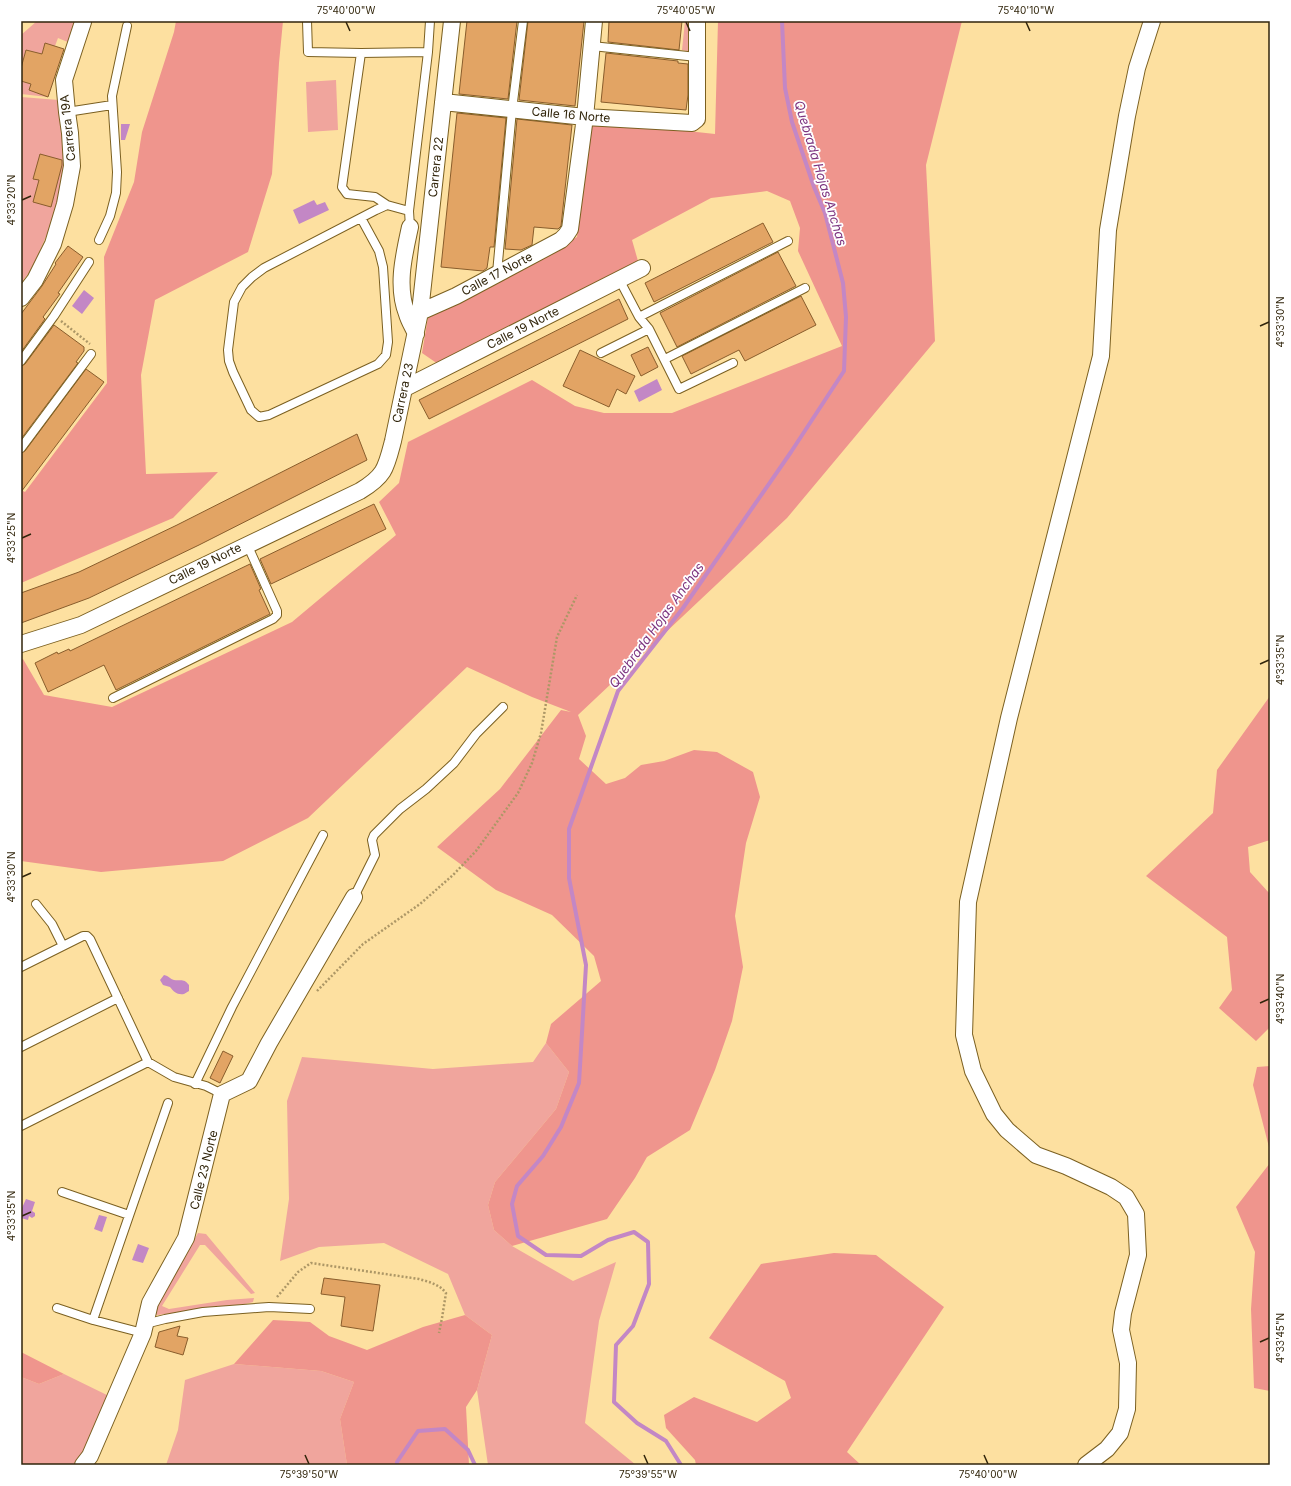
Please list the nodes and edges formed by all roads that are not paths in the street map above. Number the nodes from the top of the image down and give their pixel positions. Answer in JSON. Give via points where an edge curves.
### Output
{"nodes":[{"id":1,"x":307,"y":21,"type":"edge"},
{"id":2,"x":430,"y":21,"type":"edge"},
{"id":3,"x":452,"y":21,"type":"edge"},
{"id":4,"x":523,"y":21,"type":"edge"},
{"id":5,"x":594,"y":21,"type":"edge"},
{"id":6,"x":697,"y":21,"type":"edge"},
{"id":7,"x":1152,"y":21,"type":"edge"},
{"id":8,"x":83,"y":22,"type":"edge"},
{"id":9,"x":127,"y":26,"type":"dead end"},
{"id":10,"x":592,"y":46,"type":"junction"},
{"id":11,"x":428,"y":52,"type":"junction"},
{"id":12,"x":361,"y":53,"type":"junction"},
{"id":13,"x":697,"y":57,"type":"junction"},
{"id":14,"x":444,"y":102,"type":"junction"},
{"id":15,"x":112,"y":105,"type":"junction"},
{"id":16,"x":512,"y":110,"type":"junction"},
{"id":17,"x":67,"y":112,"type":"junction"},
{"id":18,"x":585,"y":117,"type":"junction"},
{"id":19,"x":387,"y":205,"type":"junction"},
{"id":20,"x":409,"y":211,"type":"junction"},
{"id":21,"x":360,"y":218,"type":"junction"},
{"id":22,"x":410,"y":227,"type":"joint"},
{"id":23,"x":99,"y":240,"type":"dead end"},
{"id":24,"x":788,"y":241,"type":"dead end"},
{"id":25,"x":89,"y":262,"type":"dead end"},
{"id":26,"x":642,"y":268,"type":"dead end"},
{"id":27,"x":497,"y":273,"type":"junction"},
{"id":28,"x":619,"y":279,"type":"junction"},
{"id":29,"x":805,"y":288,"type":"dead end"},
{"id":30,"x":21,"y":298,"type":"edge"},
{"id":31,"x":420,"y":312,"type":"junction"},
{"id":32,"x":639,"y":317,"type":"junction"},
{"id":33,"x":649,"y":329,"type":"junction"},
{"id":34,"x":416,"y":334,"type":"junction"},
{"id":35,"x":601,"y":353,"type":"dead end"},
{"id":36,"x":91,"y":354,"type":"road end"},
{"id":37,"x":665,"y":359,"type":"junction"},
{"id":38,"x":21,"y":361,"type":"edge"},
{"id":39,"x":733,"y":363,"type":"dead end"},
{"id":40,"x":405,"y":388,"type":"junction"},
{"id":41,"x":21,"y":448,"type":"edge"},
{"id":42,"x":382,"y":473,"type":"joint"},
{"id":43,"x":247,"y":544,"type":"junction"},
{"id":44,"x":21,"y":644,"type":"edge"},
{"id":45,"x":113,"y":698,"type":"dead end"},
{"id":46,"x":503,"y":706,"type":"dead end"},
{"id":47,"x":322,"y":835,"type":"dead end"},
{"id":48,"x":354,"y":897,"type":"joint"},
{"id":49,"x":36,"y":904,"type":"dead end"},
{"id":50,"x":63,"y":946,"type":"junction"},
{"id":51,"x":21,"y":967,"type":"edge"},
{"id":52,"x":118,"y":998,"type":"junction"},
{"id":53,"x":21,"y":1047,"type":"edge"},
{"id":54,"x":148,"y":1062,"type":"junction"},
{"id":55,"x":195,"y":1084,"type":"junction"},
{"id":56,"x":222,"y":1094,"type":"junction"},
{"id":57,"x":168,"y":1104,"type":"dead end"},
{"id":58,"x":21,"y":1126,"type":"edge"},
{"id":59,"x":62,"y":1192,"type":"dead end"},
{"id":60,"x":129,"y":1215,"type":"junction"},
{"id":61,"x":57,"y":1308,"type":"dead end"},
{"id":62,"x":310,"y":1309,"type":"dead end"},
{"id":63,"x":94,"y":1320,"type":"junction"},
{"id":64,"x":144,"y":1329,"type":"junction"},
{"id":65,"x":83,"y":1465,"type":"edge"},
{"id":66,"x":1086,"y":1465,"type":"edge"}],
"edges":[{"from":1,"to":12,"type":"lane","via":[[308,52]]},
{"from":2,"to":11,"type":"lane"},
{"from":3,"to":14,"type":"street","name":"Carrera 22"},
{"from":4,"to":16,"type":"lane"},
{"from":5,"to":10,"type":"street"},
{"from":6,"to":13,"type":"street"},
{"from":7,"to":66,"type":"street","via":[[1137,68],[1128,109],[1108,230],[1101,356],[1009,718],[968,902],[964,1035],[973,1071],[994,1114],[1007,1130],[1036,1155],[1112,1187],[1126,1197],[1136,1214],[1138,1255],[1122,1313],[1121,1330],[1128,1363],[1127,1409],[1120,1433],[1107,1449]]},
{"from":8,"to":17,"type":"street","name":"Carrera 19A","via":[[64,80]]},
{"from":9,"to":15,"type":"lane"},
{"from":10,"to":13,"type":"lane"},
{"from":10,"to":18,"type":"street"},
{"from":11,"to":12,"type":"lane"},
{"from":11,"to":20,"type":"lane"},
{"from":12,"to":19,"type":"lane","via":[[342,187],[347,194],[375,197]]},
{"from":13,"to":18,"type":"street","name":"Calle 16 Norte","via":[[697,118],[692,123]]},
{"from":14,"to":16,"type":"street","name":"Calle 16 Norte"},
{"from":14,"to":31,"type":"street","name":"Carrera 22"},
{"from":15,"to":17,"type":"lane"},
{"from":15,"to":23,"type":"lane","via":[[116,193],[110,216]]},
{"from":16,"to":18,"type":"street","name":"Calle 16 Norte"},
{"from":16,"to":27,"type":"lane"},
{"from":17,"to":30,"type":"street","name":"Carrera 19A","via":[[72,166],[65,204],[53,244],[35,280]]},
{"from":18,"to":27,"type":"street","name":"Calle 17 Norte","via":[[570,229],[561,240]]},
{"from":19,"to":20,"type":"lane"},
{"from":19,"to":21,"type":"lane"},
{"from":20,"to":22,"type":"lane"},
{"from":21,"to":21,"type":"lane","via":[[264,268],[242,287],[234,302],[229,361],[251,410],[259,417],[269,415],[378,364],[386,354],[388,342],[383,267],[379,251]]},
{"from":22,"to":34,"type":"street","via":[[402,265],[402,294],[406,313]]},
{"from":24,"to":32,"type":"lane"},
{"from":25,"to":38,"type":"lane"},
{"from":26,"to":28,"type":"street","name":"Calle 19 Norte"},
{"from":27,"to":31,"type":"street","name":"Calle 17 Norte"},
{"from":28,"to":32,"type":"lane"},
{"from":28,"to":40,"type":"street","name":"Calle 19 Norte"},
{"from":29,"to":37,"type":"lane"},
{"from":31,"to":34,"type":"street","name":"Carrera 23"},
{"from":32,"to":33,"type":"lane"},
{"from":33,"to":35,"type":"lane"},
{"from":33,"to":37,"type":"lane"},
{"from":34,"to":40,"type":"street","name":"Carrera 23"},
{"from":36,"to":41,"type":"lane"},
{"from":37,"to":39,"type":"lane","via":[[679,390]]},
{"from":40,"to":42,"type":"street","name":"Carrera 23"},
{"from":42,"to":43,"type":"street","name":"Calle 19 Norte","via":[[360,491]]},
{"from":43,"to":44,"type":"street","name":"Calle 19 Norte","via":[[81,625]]},
{"from":43,"to":45,"type":"lane","via":[[277,615]]},
{"from":46,"to":48,"type":"lane","via":[[476,734],[454,763],[374,835],[372,840],[375,855]]},
{"from":47,"to":55,"type":"lane","via":[[232,1007]]},
{"from":48,"to":56,"type":"street","via":[[249,1080]]},
{"from":49,"to":50,"type":"lane","via":[[52,924]]},
{"from":50,"to":51,"type":"lane"},
{"from":50,"to":52,"type":"lane","via":[[87,936]]},
{"from":52,"to":53,"type":"lane"},
{"from":52,"to":54,"type":"lane"},
{"from":54,"to":55,"type":"lane","via":[[174,1077]]},
{"from":54,"to":58,"type":"lane"},
{"from":55,"to":56,"type":"lane"},
{"from":56,"to":64,"type":"street","name":"Calle 23 Norte","via":[[186,1238],[150,1303]]},
{"from":57,"to":60,"type":"lane"},
{"from":59,"to":60,"type":"lane"},
{"from":60,"to":63,"type":"lane"},
{"from":61,"to":63,"type":"lane"},
{"from":62,"to":64,"type":"lane","via":[[269,1307],[203,1312],[165,1318]]},
{"from":63,"to":64,"type":"lane"},
{"from":64,"to":65,"type":"street","name":"Calle 23 Norte","via":[[90,1456]]}]}
